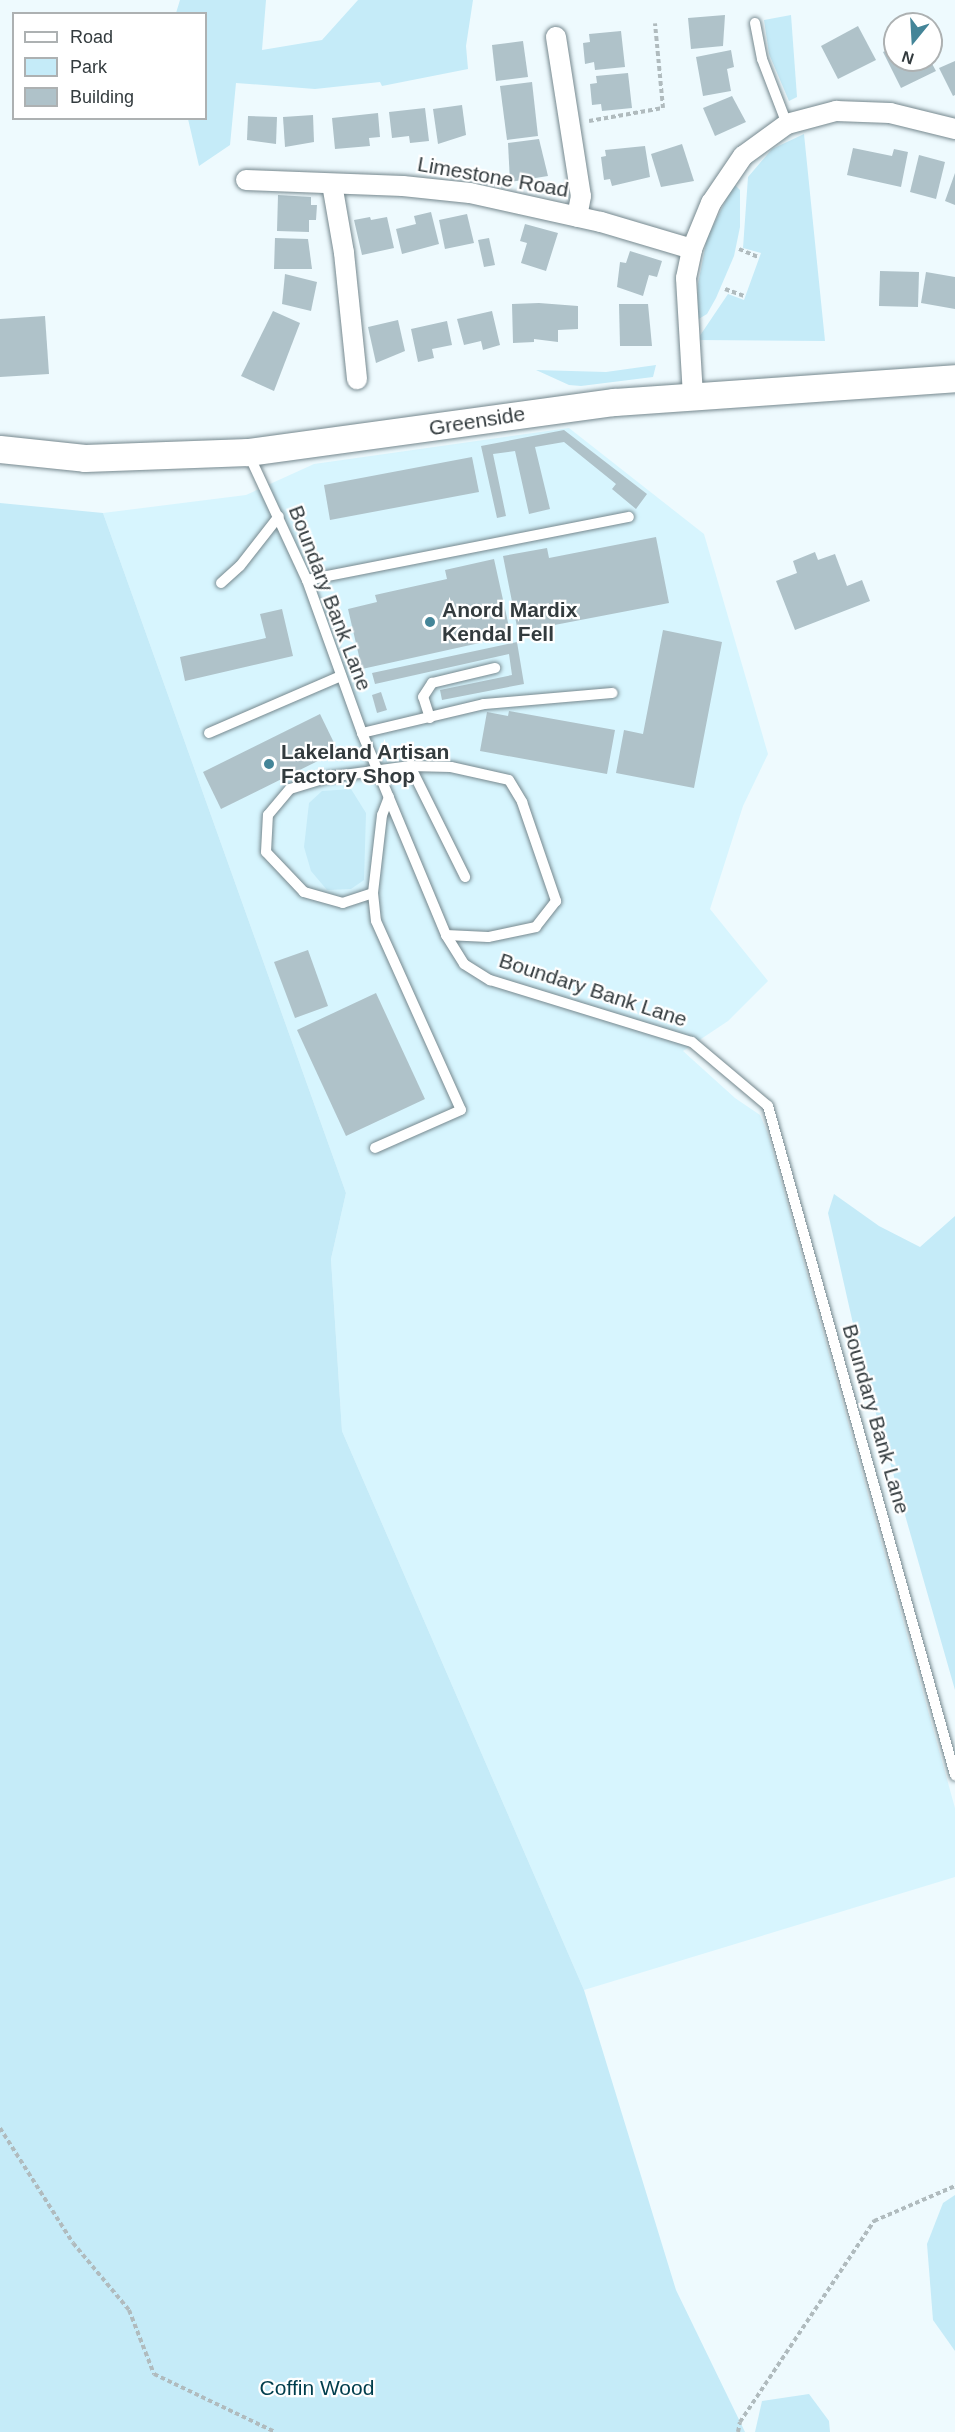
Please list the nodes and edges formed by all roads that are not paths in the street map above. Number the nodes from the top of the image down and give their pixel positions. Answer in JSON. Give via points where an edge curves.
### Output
{"nodes":[{"id":1,"x":755,"y":23,"type":"dead end"},
{"id":2,"x":556,"y":37,"type":"dead end"},
{"id":3,"x":787,"y":124,"type":"junction"},
{"id":4,"x":955,"y":129,"type":"edge"},
{"id":5,"x":246,"y":180,"type":"dead end"},
{"id":6,"x":332,"y":184,"type":"junction"},
{"id":7,"x":577,"y":217,"type":"junction"},
{"id":8,"x":692,"y":249,"type":"junction"},
{"id":9,"x":955,"y":378,"type":"edge"},
{"id":10,"x":357,"y":379,"type":"dead end"},
{"id":11,"x":693,"y":396,"type":"junction"},
{"id":12,"x":0,"y":449,"type":"edge"},
{"id":13,"x":248,"y":452,"type":"junction"},
{"id":14,"x":279,"y":516,"type":"junction"},
{"id":15,"x":628,"y":517,"type":"dead end"},
{"id":16,"x":307,"y":580,"type":"junction"},
{"id":17,"x":221,"y":583,"type":"dead end"},
{"id":18,"x":495,"y":669,"type":"dead end"},
{"id":19,"x":341,"y":676,"type":"junction"},
{"id":20,"x":613,"y":693,"type":"dead end"},
{"id":21,"x":430,"y":718,"type":"junction"},
{"id":22,"x":209,"y":733,"type":"dead end"},
{"id":23,"x":362,"y":733,"type":"junction"},
{"id":24,"x":410,"y":766,"type":"junction"},
{"id":25,"x":379,"y":768,"type":"junction"},
{"id":26,"x":389,"y":797,"type":"junction"},
{"id":27,"x":465,"y":877,"type":"dead end"},
{"id":28,"x":374,"y":893,"type":"junction"},
{"id":29,"x":446,"y":935,"type":"junction"},
{"id":30,"x":375,"y":1148,"type":"dead end"},
{"id":31,"x":955,"y":1775,"type":"edge"}],
"edges":[{"from":1,"to":3,"type":"lane","via":[[762,59]]},
{"from":2,"to":7,"type":"street","via":[[581,196]]},
{"from":3,"to":4,"type":"street","via":[[836,111],[872,110]]},
{"from":3,"to":8,"type":"street","via":[[753,146],[730,172]]},
{"from":5,"to":6,"type":"street","name":"Limestone Road"},
{"from":6,"to":7,"type":"street","name":"Limestone Road","via":[[470,193]]},
{"from":6,"to":10,"type":"street","via":[[344,253]]},
{"from":7,"to":8,"type":"street","name":"Limestone Road"},
{"from":8,"to":11,"type":"street","via":[[686,278]]},
{"from":9,"to":11,"type":"street","name":"Greenside"},
{"from":11,"to":13,"type":"street","name":"Greenside","via":[[604,403]]},
{"from":12,"to":13,"type":"street","name":"Greenside","via":[[85,458]]},
{"from":13,"to":14,"type":"lane","name":"Boundary Bank Lane"},
{"from":14,"to":16,"type":"lane","name":"Boundary Bank Lane"},
{"from":14,"to":17,"type":"lane","via":[[240,566]]},
{"from":15,"to":16,"type":"lane"},
{"from":16,"to":19,"type":"lane","name":"Boundary Bank Lane"},
{"from":18,"to":21,"type":"lane","via":[[432,683],[423,697]]},
{"from":19,"to":22,"type":"lane"},
{"from":19,"to":23,"type":"lane","name":"Boundary Bank Lane"},
{"from":20,"to":21,"type":"lane","via":[[484,704]]},
{"from":21,"to":23,"type":"lane"},
{"from":23,"to":25,"type":"lane","name":"Boundary Bank Lane"},
{"from":24,"to":25,"type":"lane"},
{"from":24,"to":27,"type":"lane"},
{"from":24,"to":29,"type":"lane","via":[[451,767],[509,780],[522,802],[556,901],[536,927],[488,937]]},
{"from":25,"to":26,"type":"lane","name":"Boundary Bank Lane"},
{"from":25,"to":28,"type":"lane","via":[[290,789],[268,815],[266,852],[304,892],[343,903]]},
{"from":26,"to":28,"type":"lane","via":[[382,816]]},
{"from":26,"to":29,"type":"lane","name":"Boundary Bank Lane"},
{"from":28,"to":30,"type":"lane","via":[[376,921],[461,1110]]},
{"from":29,"to":31,"type":"lane","name":"Boundary Bank Lane","via":[[464,964],[490,980],[692,1042],[768,1106]]}]}
